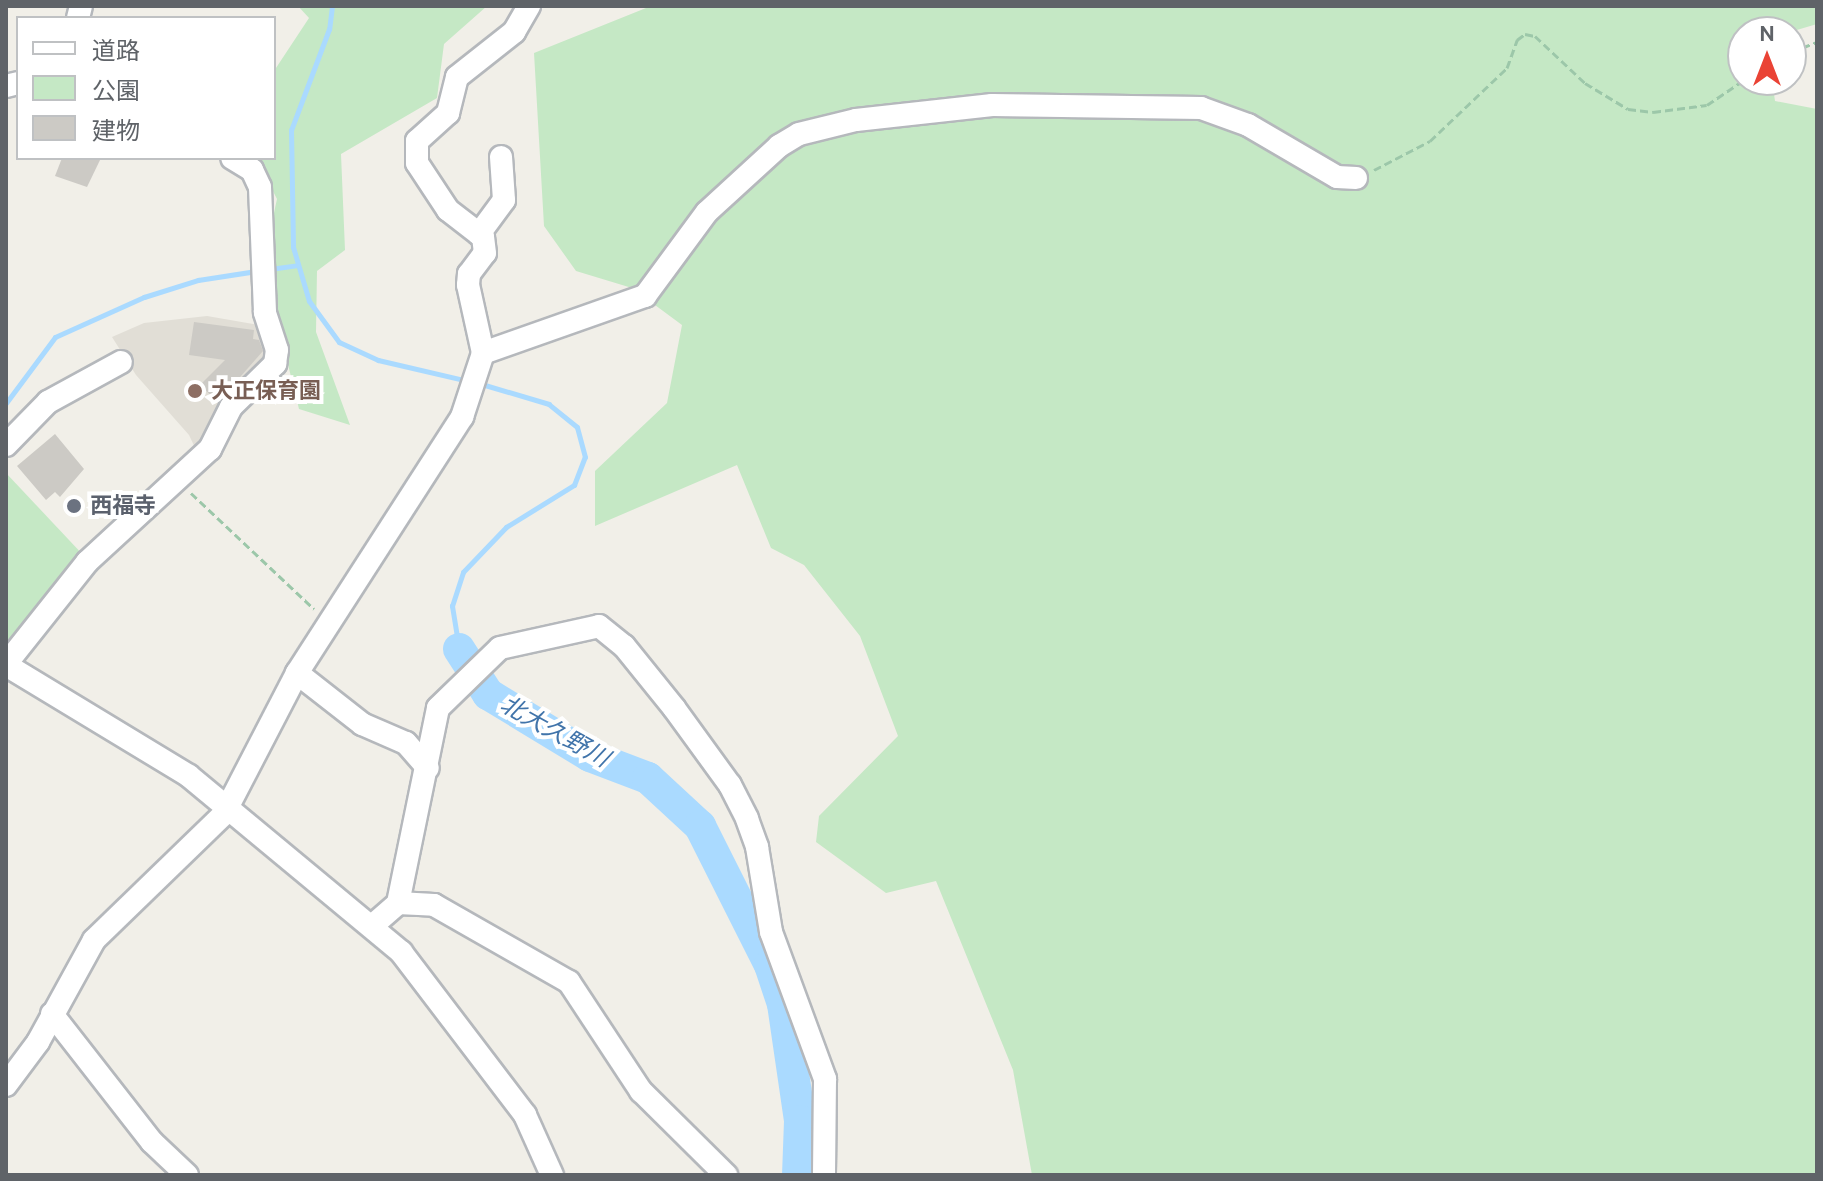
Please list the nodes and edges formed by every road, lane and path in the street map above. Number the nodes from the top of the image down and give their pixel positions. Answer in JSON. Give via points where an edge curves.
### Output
{"nodes":[{"id":1,"x":529,"y":6,"type":"edge"},
{"id":2,"x":1727,"y":91,"type":"edge"},
{"id":3,"x":501,"y":157,"type":"dead end"},
{"id":4,"x":235,"y":160,"type":"edge"},
{"id":5,"x":1356,"y":178,"type":"joint"},
{"id":6,"x":479,"y":234,"type":"junction"},
{"id":7,"x":121,"y":362,"type":"dead end"},
{"id":8,"x":480,"y":362,"type":"junction"},
{"id":9,"x":6,"y":445,"type":"edge"},
{"id":10,"x":177,"y":480,"type":"junction"},
{"id":11,"x":331,"y":625,"type":"junction"},
{"id":12,"x":6,"y":665,"type":"edge"},
{"id":13,"x":297,"y":673,"type":"junction"},
{"id":14,"x":428,"y":768,"type":"junction"},
{"id":15,"x":229,"y":805,"type":"junction"},
{"id":16,"x":398,"y":903,"type":"junction"},
{"id":17,"x":372,"y":926,"type":"junction"},
{"id":18,"x":52,"y":1014,"type":"junction"},
{"id":19,"x":6,"y":1085,"type":"edge"},
{"id":20,"x":187,"y":1175,"type":"edge"},
{"id":21,"x":552,"y":1175,"type":"edge"},
{"id":22,"x":726,"y":1175,"type":"edge"},
{"id":23,"x":824,"y":1175,"type":"edge"}],
"edges":[{"from":1,"to":6,"type":"street","via":[[514,32],[457,77],[448,113],[417,141],[417,163],[448,210]]},
{"from":2,"to":5,"type":"path","via":[[1707,105],[1653,112],[1628,109],[1585,83],[1548,46],[1525,34],[1517,40],[1507,68],[1430,141]]},
{"from":3,"to":6,"type":"street","via":[[504,200]]},
{"from":4,"to":10,"type":"street","via":[[252,170],[260,187],[265,312],[277,350],[275,364],[231,407],[210,449]]},
{"from":5,"to":8,"type":"street","via":[[1337,177],[1248,125],[1201,108],[992,105],[856,120],[799,134],[779,146],[707,212],[645,296]]},
{"from":6,"to":8,"type":"street","via":[[485,253],[469,274],[468,285]]},
{"from":7,"to":9,"type":"street","via":[[48,402]]},
{"from":8,"to":11,"type":"street","via":[[468,399],[399,522]]},
{"from":10,"to":11,"type":"path"},
{"from":10,"to":12,"type":"street","via":[[87,562]]},
{"from":11,"to":13,"type":"street"},
{"from":12,"to":15,"type":"street"},
{"from":13,"to":14,"type":"street","via":[[362,724],[406,743]]},
{"from":13,"to":15,"type":"street"},
{"from":14,"to":16,"type":"street"},
{"from":14,"to":23,"type":"street","via":[[433,722],[450,693],[490,655],[599,626],[624,646],[730,785],[757,847],[778,957],[825,1079]]},
{"from":15,"to":17,"type":"street"},
{"from":15,"to":18,"type":"street","via":[[94,940]]},
{"from":16,"to":17,"type":"street"},
{"from":16,"to":22,"type":"street","via":[[434,905],[569,982],[641,1091]]},
{"from":17,"to":21,"type":"street","via":[[422,976],[525,1115]]},
{"from":18,"to":19,"type":"street"},
{"from":18,"to":20,"type":"street","via":[[152,1142]]}]}
